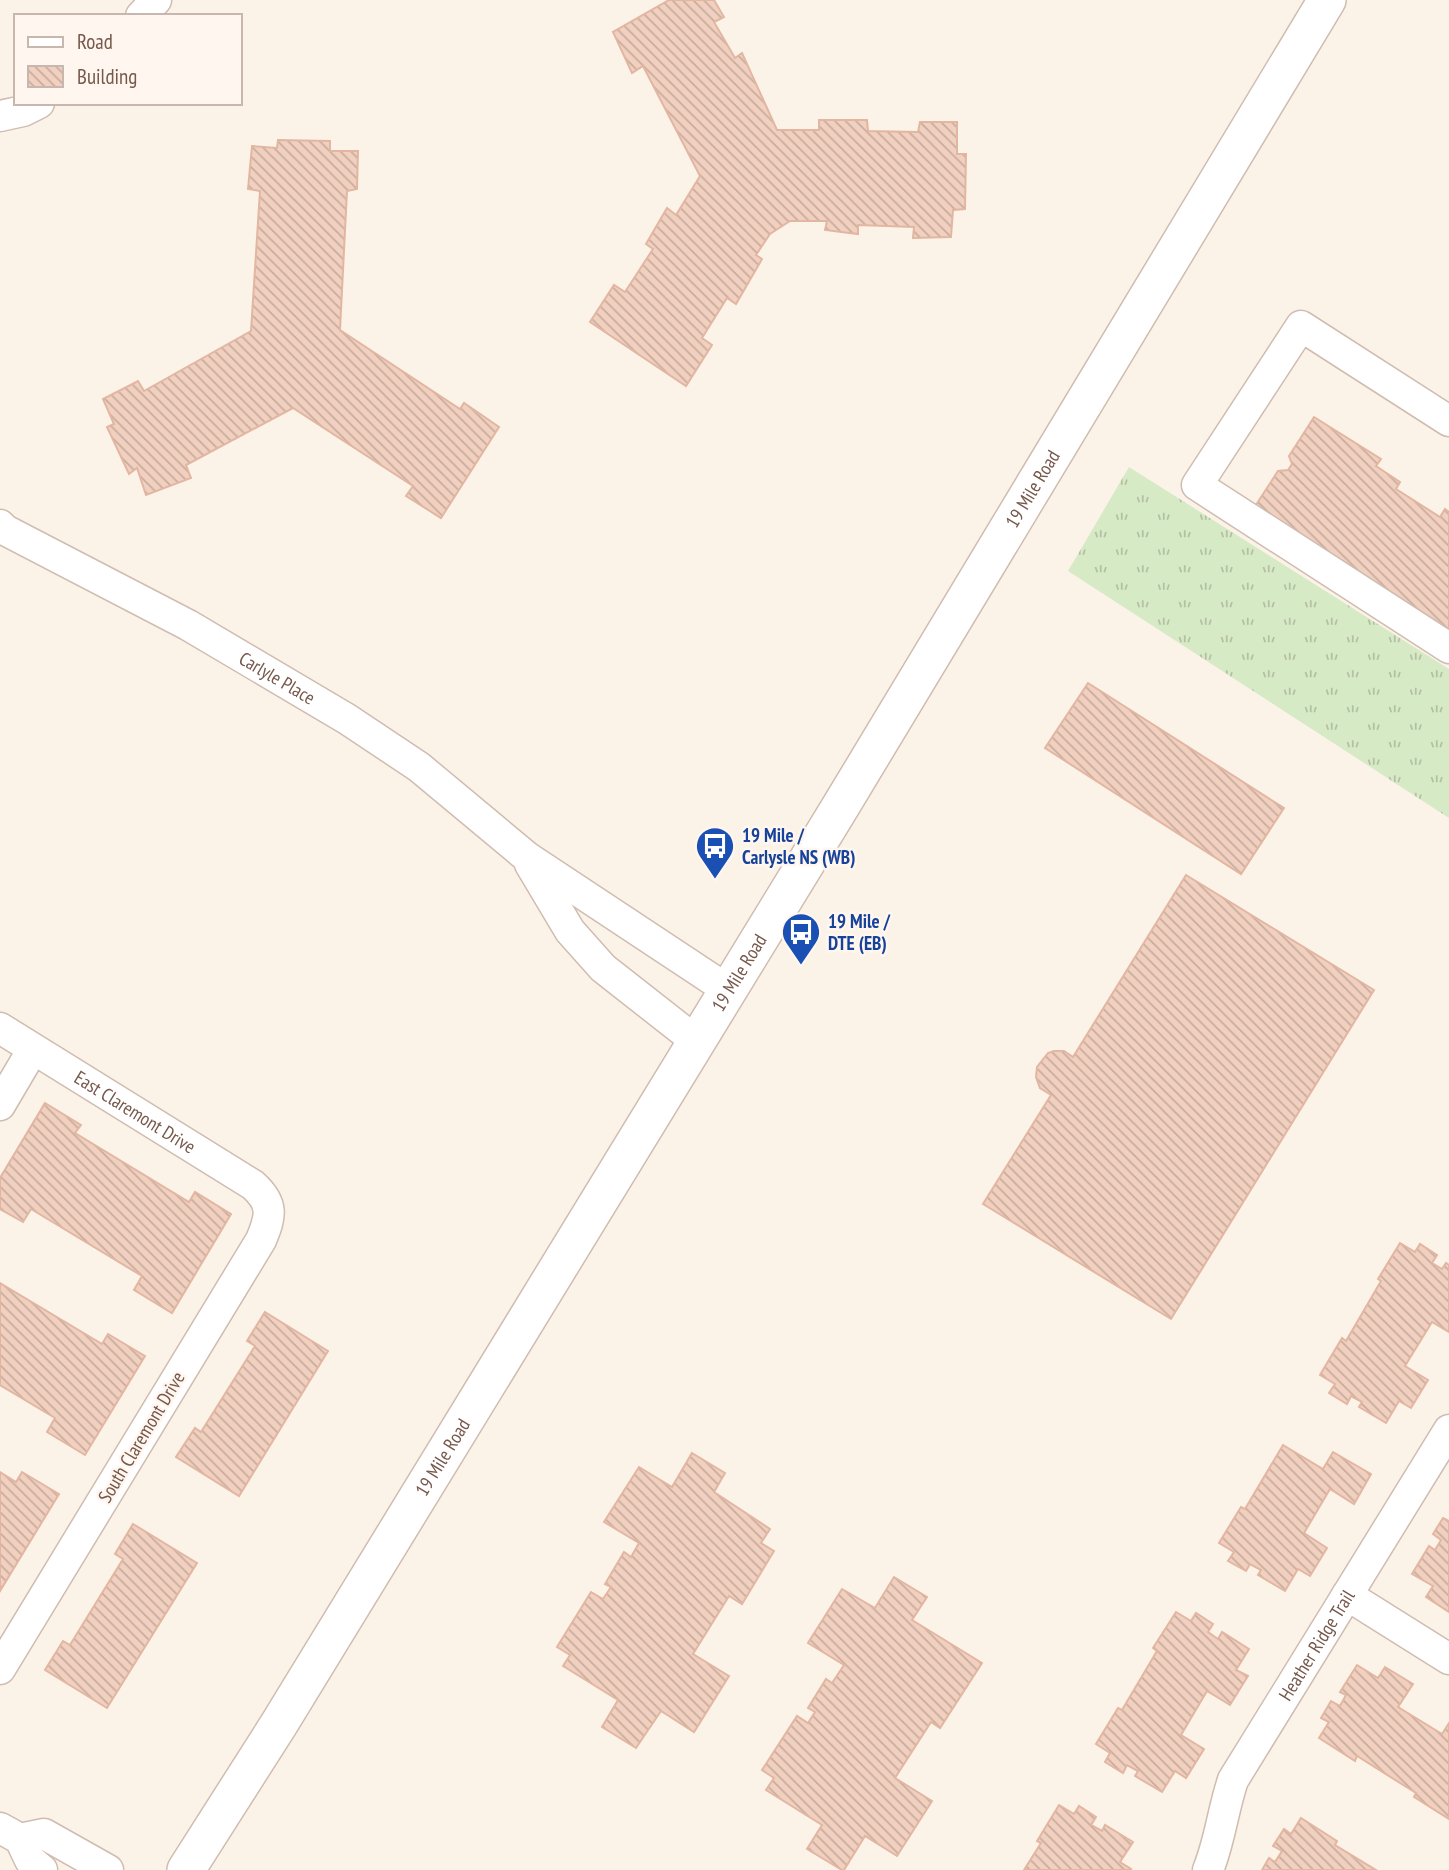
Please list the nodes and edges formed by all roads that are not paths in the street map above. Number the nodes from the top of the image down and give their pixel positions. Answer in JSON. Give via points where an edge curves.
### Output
{"nodes":[{"id":1,"x":156,"y":0,"type":"edge"},
{"id":2,"x":1327,"y":0,"type":"edge"},
{"id":3,"x":143,"y":14,"type":"edge"},
{"id":4,"x":35,"y":105,"type":"edge"},
{"id":5,"x":0,"y":117,"type":"edge"},
{"id":6,"x":1449,"y":421,"type":"edge"},
{"id":7,"x":2,"y":529,"type":"edge"},
{"id":8,"x":1449,"y":648,"type":"edge"},
{"id":9,"x":527,"y":857,"type":"junction"},
{"id":10,"x":728,"y":990,"type":"junction"},
{"id":11,"x":0,"y":1028,"type":"edge"},
{"id":12,"x":696,"y":1041,"type":"junction"},
{"id":13,"x":33,"y":1049,"type":"junction"},
{"id":14,"x":0,"y":1105,"type":"edge"},
{"id":15,"x":267,"y":1201,"type":"joint"},
{"id":16,"x":1449,"y":1430,"type":"edge"},
{"id":17,"x":1347,"y":1595,"type":"junction"},
{"id":18,"x":1449,"y":1659,"type":"edge"},
{"id":19,"x":0,"y":1669,"type":"edge"},
{"id":20,"x":10,"y":1834,"type":"edge"},
{"id":21,"x":42,"y":1870,"type":"edge"},
{"id":22,"x":108,"y":1870,"type":"edge"},
{"id":23,"x":186,"y":1870,"type":"edge"},
{"id":24,"x":1208,"y":1870,"type":"edge"}],
"edges":[{"from":1,"to":3,"type":"street"},
{"from":2,"to":10,"type":"street","name":"19 Mile Road"},
{"from":4,"to":5,"type":"street"},
{"from":6,"to":8,"type":"street","via":[[1301,326],[1197,485]]},
{"from":7,"to":9,"type":"street","name":"Carlyle Place","via":[[188,625],[347,719],[419,767]]},
{"from":9,"to":10,"type":"street","name":"Carlyle Place"},
{"from":9,"to":12,"type":"street","name":"Carlyle Place","via":[[570,931],[603,968]]},
{"from":10,"to":12,"type":"street","name":"19 Mile Road"},
{"from":11,"to":13,"type":"street","name":"East Claremont Drive"},
{"from":12,"to":23,"type":"street","name":"19 Mile Road"},
{"from":13,"to":14,"type":"street"},
{"from":13,"to":15,"type":"street","name":"East Claremont Drive","via":[[253,1185]]},
{"from":15,"to":19,"type":"street","name":"South Claremont Drive","via":[[270,1218],[261,1240]]},
{"from":16,"to":17,"type":"street","name":"Heather Ridge Trail"},
{"from":17,"to":18,"type":"street"},
{"from":17,"to":24,"type":"street","name":"Heather Ridge Trail","via":[[1233,1780]]},
{"from":20,"to":21,"type":"street"},
{"from":20,"to":22,"type":"street","via":[[44,1834]]}]}
